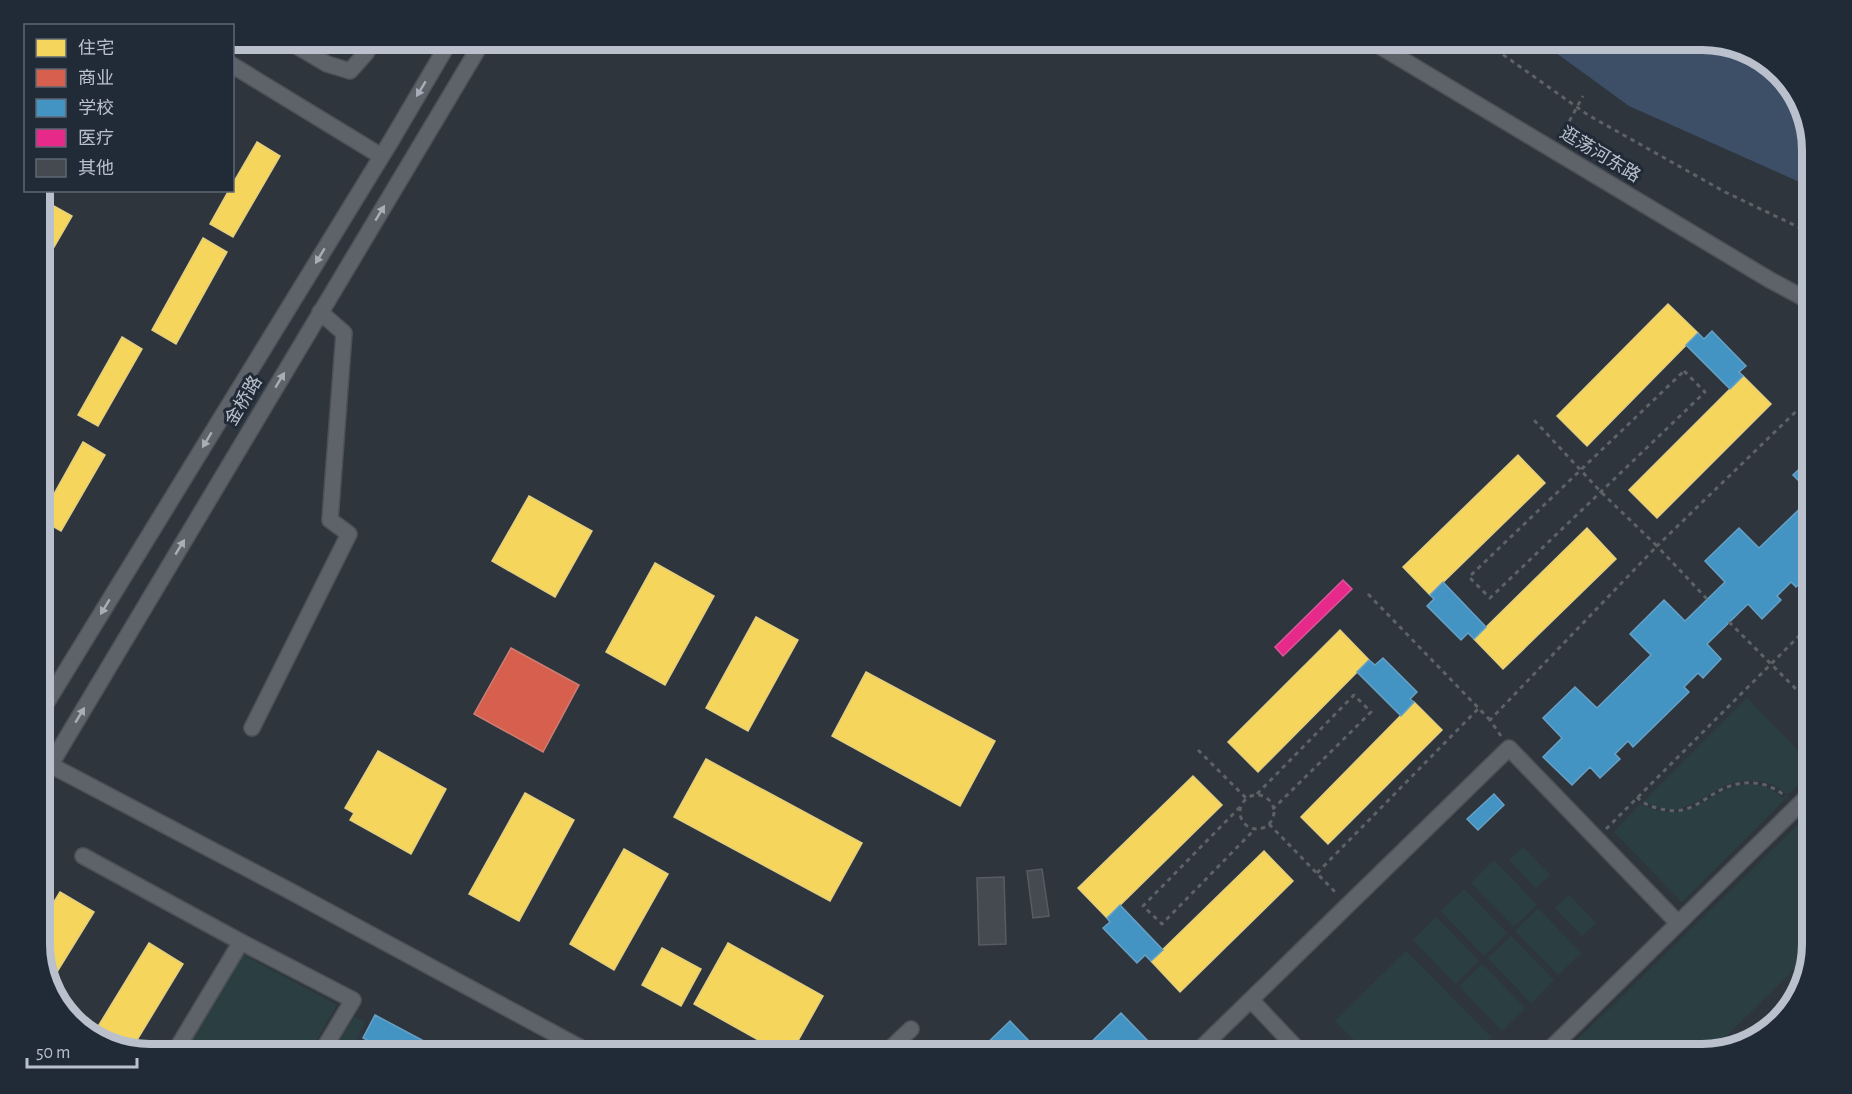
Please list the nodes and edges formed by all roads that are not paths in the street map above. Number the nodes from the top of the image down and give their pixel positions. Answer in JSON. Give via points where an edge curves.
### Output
{"nodes":[{"id":1,"x":303,"y":50,"type":"edge"},
{"id":2,"x":368,"y":50,"type":"edge"},
{"id":3,"x":444,"y":50,"type":"edge"},
{"id":4,"x":477,"y":50,"type":"edge"},
{"id":5,"x":1386,"y":50,"type":"edge"},
{"id":6,"x":234,"y":67,"type":"edge"},
{"id":7,"x":381,"y":156,"type":"junction"},
{"id":8,"x":1802,"y":297,"type":"edge"},
{"id":9,"x":320,"y":312,"type":"junction"},
{"id":10,"x":50,"y":697,"type":"edge"},
{"id":11,"x":252,"y":728,"type":"dead end"},
{"id":12,"x":50,"y":754,"type":"edge"},
{"id":13,"x":50,"y":765,"type":"edge"},
{"id":14,"x":1802,"y":801,"type":"edge"},
{"id":15,"x":83,"y":856,"type":"dead end"},
{"id":16,"x":1678,"y":923,"type":"junction"},
{"id":17,"x":241,"y":942,"type":"junction"},
{"id":18,"x":1251,"y":1000,"type":"junction"},
{"id":19,"x":910,"y":1029,"type":"dead end"},
{"id":20,"x":180,"y":1044,"type":"edge"},
{"id":21,"x":327,"y":1044,"type":"edge"},
{"id":22,"x":574,"y":1044,"type":"edge"},
{"id":23,"x":895,"y":1044,"type":"edge"},
{"id":24,"x":1205,"y":1044,"type":"edge"},
{"id":25,"x":1293,"y":1044,"type":"edge"},
{"id":26,"x":1555,"y":1044,"type":"edge"}],
"edges":[{"from":1,"to":2,"type":"street","via":[[327,64],[350,71]]},
{"from":3,"to":7,"type":"street","name":"金桥路","one_way":true},
{"from":9,"to":4,"type":"street","name":"金桥路","one_way":true},
{"from":5,"to":8,"type":"street","name":"逛荡河东路"},
{"from":6,"to":7,"type":"street"},
{"from":7,"to":10,"type":"street","name":"金桥路","one_way":true},
{"from":9,"to":11,"type":"street","via":[[344,333],[330,520],[349,534]]},
{"from":12,"to":9,"type":"street","name":"金桥路","one_way":true},
{"from":13,"to":22,"type":"street"},
{"from":14,"to":16,"type":"street"},
{"from":15,"to":17,"type":"street"},
{"from":16,"to":18,"type":"street","via":[[1509,748]]},
{"from":16,"to":26,"type":"street"},
{"from":17,"to":20,"type":"street"},
{"from":17,"to":21,"type":"street","via":[[353,1000]]},
{"from":18,"to":24,"type":"street"},
{"from":18,"to":25,"type":"street"},
{"from":19,"to":23,"type":"street"}]}
